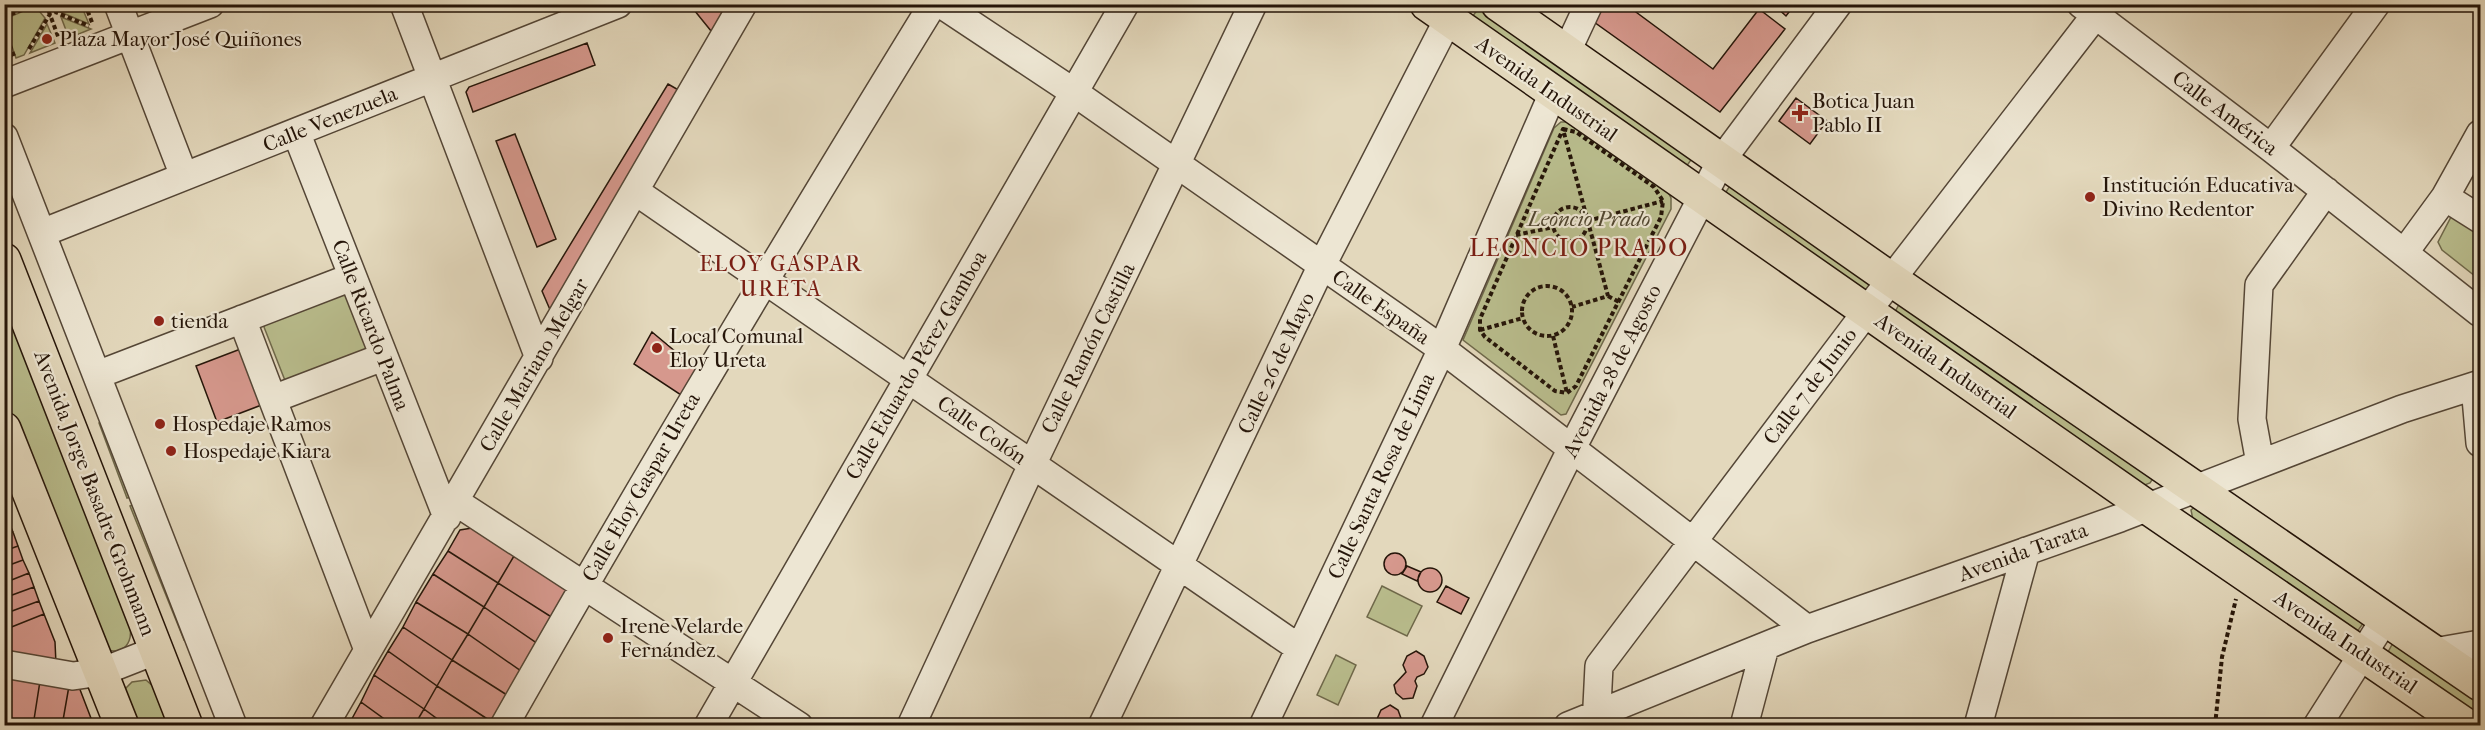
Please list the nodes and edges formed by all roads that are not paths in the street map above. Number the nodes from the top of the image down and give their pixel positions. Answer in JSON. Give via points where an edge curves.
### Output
{"nodes":[{"id":1,"x":118,"y":4,"type":"edge"},
{"id":2,"x":210,"y":4,"type":"edge"},
{"id":3,"x":404,"y":4,"type":"edge"},
{"id":4,"x":618,"y":4,"type":"edge"},
{"id":5,"x":743,"y":4,"type":"edge"},
{"id":6,"x":933,"y":4,"type":"edge"},
{"id":7,"x":941,"y":4,"type":"edge"},
{"id":8,"x":1125,"y":4,"type":"edge"},
{"id":9,"x":1253,"y":4,"type":"edge"},
{"id":10,"x":1498,"y":4,"type":"edge"},
{"id":11,"x":1589,"y":4,"type":"edge"},
{"id":12,"x":1838,"y":4,"type":"edge"},
{"id":13,"x":2376,"y":4,"type":"edge"},
{"id":14,"x":2093,"y":8,"type":"edge"},
{"id":15,"x":1444,"y":10,"type":"edge"},
{"id":16,"x":567,"y":14,"type":"edge"},
{"id":17,"x":130,"y":36,"type":"junction"},
{"id":18,"x":1567,"y":51,"type":"junction"},
{"id":19,"x":433,"y":78,"type":"junction"},
{"id":20,"x":4,"y":84,"type":"edge"},
{"id":21,"x":1075,"y":93,"type":"junction"},
{"id":22,"x":1553,"y":93,"type":"junction"},
{"id":23,"x":296,"y":132,"type":"junction"},
{"id":24,"x":2481,"y":134,"type":"edge"},
{"id":25,"x":4,"y":137,"type":"edge"},
{"id":26,"x":2271,"y":148,"type":"junction"},
{"id":27,"x":1721,"y":161,"type":"junction"},
{"id":28,"x":1176,"y":166,"type":"junction"},
{"id":29,"x":184,"y":176,"type":"junction"},
{"id":30,"x":635,"y":191,"type":"junction"},
{"id":31,"x":2326,"y":191,"type":"junction"},
{"id":32,"x":1702,"y":197,"type":"junction"},
{"id":33,"x":2445,"y":197,"type":"junction"},
{"id":34,"x":2481,"y":219,"type":"edge"},
{"id":35,"x":42,"y":233,"type":"junction"},
{"id":36,"x":2404,"y":253,"type":"junction"},
{"id":37,"x":4,"y":260,"type":"edge"},
{"id":38,"x":1322,"y":265,"type":"junction"},
{"id":39,"x":352,"y":277,"type":"junction"},
{"id":40,"x":764,"y":279,"type":"junction"},
{"id":41,"x":1892,"y":280,"type":"junction"},
{"id":42,"x":1867,"y":311,"type":"junction"},
{"id":43,"x":2481,"y":314,"type":"edge"},
{"id":44,"x":242,"y":319,"type":"junction"},
{"id":45,"x":1442,"y":349,"type":"junction"},
{"id":46,"x":383,"y":357,"type":"junction"},
{"id":47,"x":539,"y":358,"type":"junction"},
{"id":48,"x":97,"y":375,"type":"junction"},
{"id":49,"x":908,"y":379,"type":"junction"},
{"id":50,"x":2478,"y":385,"type":"edge"},
{"id":51,"x":273,"y":399,"type":"junction"},
{"id":52,"x":4,"y":429,"type":"edge"},
{"id":53,"x":2481,"y":443,"type":"edge"},
{"id":54,"x":1571,"y":450,"type":"junction"},
{"id":55,"x":2260,"y":463,"type":"junction"},
{"id":56,"x":1032,"y":465,"type":"junction"},
{"id":57,"x":2195,"y":487,"type":"junction"},
{"id":58,"x":2147,"y":507,"type":"junction"},
{"id":59,"x":451,"y":509,"type":"junction"},
{"id":60,"x":1693,"y":542,"type":"junction"},
{"id":61,"x":2026,"y":551,"type":"junction"},
{"id":62,"x":1180,"y":566,"type":"junction"},
{"id":63,"x":584,"y":585,"type":"junction"},
{"id":64,"x":2385,"y":619,"type":"junction"},
{"id":65,"x":1807,"y":629,"type":"junction"},
{"id":66,"x":2481,"y":644,"type":"edge"},
{"id":67,"x":1765,"y":647,"type":"junction"},
{"id":68,"x":1299,"y":648,"type":"junction"},
{"id":69,"x":157,"y":650,"type":"junction"},
{"id":70,"x":368,"y":650,"type":"junction"},
{"id":71,"x":2363,"y":652,"type":"junction"},
{"id":72,"x":2434,"y":652,"type":"junction"},
{"id":73,"x":4,"y":664,"type":"edge"},
{"id":74,"x":101,"y":672,"type":"junction"},
{"id":75,"x":734,"y":682,"type":"junction"},
{"id":76,"x":2481,"y":684,"type":"edge"},
{"id":77,"x":1596,"y":720,"type":"edge"},
{"id":78,"x":122,"y":726,"type":"edge"},
{"id":79,"x":186,"y":726,"type":"edge"},
{"id":80,"x":233,"y":726,"type":"edge"},
{"id":81,"x":324,"y":726,"type":"edge"},
{"id":82,"x":504,"y":726,"type":"edge"},
{"id":83,"x":708,"y":726,"type":"edge"},
{"id":84,"x":799,"y":726,"type":"edge"},
{"id":85,"x":911,"y":726,"type":"edge"},
{"id":86,"x":1102,"y":726,"type":"edge"},
{"id":87,"x":1263,"y":726,"type":"edge"},
{"id":88,"x":1434,"y":726,"type":"edge"},
{"id":89,"x":1568,"y":726,"type":"edge"},
{"id":90,"x":1744,"y":726,"type":"edge"},
{"id":91,"x":1978,"y":726,"type":"edge"},
{"id":92,"x":2317,"y":726,"type":"edge"},
{"id":93,"x":2467,"y":726,"type":"edge"}],
"edges":[{"from":1,"to":17,"type":"street"},
{"from":2,"to":17,"type":"street"},
{"from":3,"to":19,"type":"street"},
{"from":4,"to":16,"type":"street","name":"Calle Venezuela"},
{"from":5,"to":30,"type":"street","name":"Calle Mariano Melgar"},
{"from":6,"to":40,"type":"street","name":"Calle Eloy Gaspar Ureta"},
{"from":7,"to":21,"type":"street","name":"Calle España"},
{"from":8,"to":21,"type":"street","name":"Calle Eduardo Pérez Gamboa"},
{"from":9,"to":28,"type":"street","name":"Calle Ramón Castilla"},
{"from":10,"to":18,"type":"main road","name":"Avenida Industrial"},
{"from":11,"to":18,"type":"street"},
{"from":12,"to":27,"type":"street","name":"Avenida 28 de Agosto"},
{"from":13,"to":26,"type":"street"},
{"from":14,"to":26,"type":"street","name":"Calle América"},
{"from":14,"to":41,"type":"street","name":"Calle 7 de Junio"},
{"from":15,"to":22,"type":"main road","name":"Avenida Industrial"},
{"from":15,"to":38,"type":"street","name":"Calle 26 de Mayo"},
{"from":16,"to":19,"type":"street","name":"Calle Venezuela"},
{"from":17,"to":20,"type":"street"},
{"from":17,"to":29,"type":"street"},
{"from":18,"to":27,"type":"main road","name":"Avenida Industrial"},
{"from":19,"to":23,"type":"street","name":"Calle Venezuela"},
{"from":19,"to":47,"type":"street"},
{"from":21,"to":28,"type":"street","name":"Calle España"},
{"from":21,"to":49,"type":"street","name":"Calle Eduardo Pérez Gamboa"},
{"from":22,"to":32,"type":"main road","name":"Avenida Industrial"},
{"from":22,"to":45,"type":"street","name":"Calle Santa Rosa de Lima"},
{"from":23,"to":29,"type":"street","name":"Calle Venezuela"},
{"from":23,"to":39,"type":"street","name":"Calle Ricardo Palma"},
{"from":24,"to":33,"type":"street"},
{"from":25,"to":35,"type":"street"},
{"from":26,"to":31,"type":"street","name":"Calle América"},
{"from":27,"to":32,"type":"street","name":"Avenida 28 de Agosto"},
{"from":27,"to":41,"type":"main road","name":"Avenida Industrial"},
{"from":28,"to":38,"type":"street","name":"Calle España"},
{"from":28,"to":56,"type":"street","name":"Calle Ramón Castilla"},
{"from":29,"to":35,"type":"street","name":"Calle Venezuela"},
{"from":30,"to":40,"type":"street","name":"Calle Colón"},
{"from":30,"to":47,"type":"street","name":"Calle Mariano Melgar"},
{"from":31,"to":36,"type":"street","name":"Calle América"},
{"from":31,"to":55,"type":"street","via":[[2259,285],[2252,419]]},
{"from":32,"to":42,"type":"main road","name":"Avenida Industrial"},
{"from":32,"to":54,"type":"street","name":"Avenida 28 de Agosto"},
{"from":33,"to":34,"type":"street"},
{"from":33,"to":36,"type":"street"},
{"from":35,"to":48,"type":"street"},
{"from":36,"to":43,"type":"street","name":"Calle América"},
{"from":37,"to":69,"type":"main road","name":"Avenida Jorge Basadre Grohmann"},
{"from":38,"to":45,"type":"street","name":"Calle España"},
{"from":38,"to":62,"type":"street","name":"Calle 26 de Mayo"},
{"from":39,"to":44,"type":"street"},
{"from":39,"to":46,"type":"street","name":"Calle Ricardo Palma"},
{"from":40,"to":49,"type":"street","name":"Calle Colón"},
{"from":40,"to":63,"type":"street","name":"Calle Eloy Gaspar Ureta"},
{"from":41,"to":42,"type":"street","name":"Calle 7 de Junio"},
{"from":41,"to":57,"type":"main road","name":"Avenida Industrial"},
{"from":42,"to":58,"type":"main road","name":"Avenida Industrial"},
{"from":42,"to":60,"type":"street","name":"Calle 7 de Junio"},
{"from":44,"to":48,"type":"street"},
{"from":44,"to":51,"type":"street"},
{"from":45,"to":54,"type":"street","name":"Calle España"},
{"from":45,"to":68,"type":"street","name":"Calle Santa Rosa de Lima"},
{"from":46,"to":51,"type":"street"},
{"from":46,"to":59,"type":"street","name":"Calle Ricardo Palma"},
{"from":47,"to":59,"type":"street","name":"Calle Mariano Melgar"},
{"from":48,"to":80,"type":"street"},
{"from":49,"to":56,"type":"street","name":"Calle Colón"},
{"from":49,"to":75,"type":"street","name":"Calle Eduardo Pérez Gamboa"},
{"from":50,"to":53,"type":"street"},
{"from":50,"to":55,"type":"street","name":"Avenida Tarata","via":[[2402,409]]},
{"from":51,"to":70,"type":"street"},
{"from":52,"to":74,"type":"main road"},
{"from":54,"to":60,"type":"street","name":"Calle España"},
{"from":54,"to":88,"type":"street","name":"Avenida 28 de Agosto"},
{"from":55,"to":57,"type":"street","name":"Avenida Tarata"},
{"from":56,"to":62,"type":"street","name":"Calle Colón"},
{"from":56,"to":85,"type":"street","name":"Calle Ramón Castilla"},
{"from":57,"to":58,"type":"street","name":"Avenida Tarata"},
{"from":57,"to":64,"type":"main road","name":"Avenida Industrial"},
{"from":58,"to":61,"type":"street","name":"Avenida Tarata"},
{"from":58,"to":71,"type":"main road","name":"Avenida Industrial"},
{"from":59,"to":63,"type":"street"},
{"from":59,"to":70,"type":"street","name":"Calle Mariano Melgar"},
{"from":60,"to":65,"type":"street","name":"Calle España"},
{"from":60,"to":77,"type":"street","name":"Calle 7 de Junio","via":[[1599,666]]},
{"from":61,"to":65,"type":"street","name":"Avenida Tarata"},
{"from":61,"to":91,"type":"street"},
{"from":62,"to":68,"type":"street","name":"Calle Colón"},
{"from":62,"to":86,"type":"street","name":"Calle 26 de Mayo"},
{"from":63,"to":75,"type":"street"},
{"from":63,"to":82,"type":"street","name":"Calle Eloy Gaspar Ureta"},
{"from":64,"to":71,"type":"street"},
{"from":64,"to":72,"type":"main road","name":"Avenida Industrial"},
{"from":65,"to":67,"type":"street","name":"Avenida Tarata"},
{"from":66,"to":72,"type":"street"},
{"from":67,"to":77,"type":"street","name":"Avenida Tarata"},
{"from":67,"to":90,"type":"street"},
{"from":68,"to":87,"type":"street","name":"Calle Santa Rosa de Lima"},
{"from":69,"to":74,"type":"street"},
{"from":69,"to":79,"type":"main road","name":"Avenida Jorge Basadre Grohmann"},
{"from":70,"to":81,"type":"street","name":"Calle Mariano Melgar"},
{"from":71,"to":92,"type":"street"},
{"from":71,"to":93,"type":"main road","name":"Avenida Industrial"},
{"from":72,"to":76,"type":"main road","name":"Avenida Industrial"},
{"from":73,"to":74,"type":"street","via":[[73,676]]},
{"from":74,"to":78,"type":"main road"},
{"from":75,"to":83,"type":"street","name":"Calle Eduardo Pérez Gamboa"},
{"from":75,"to":84,"type":"street"},
{"from":77,"to":89,"type":"street","name":"Avenida Tarata"}]}
